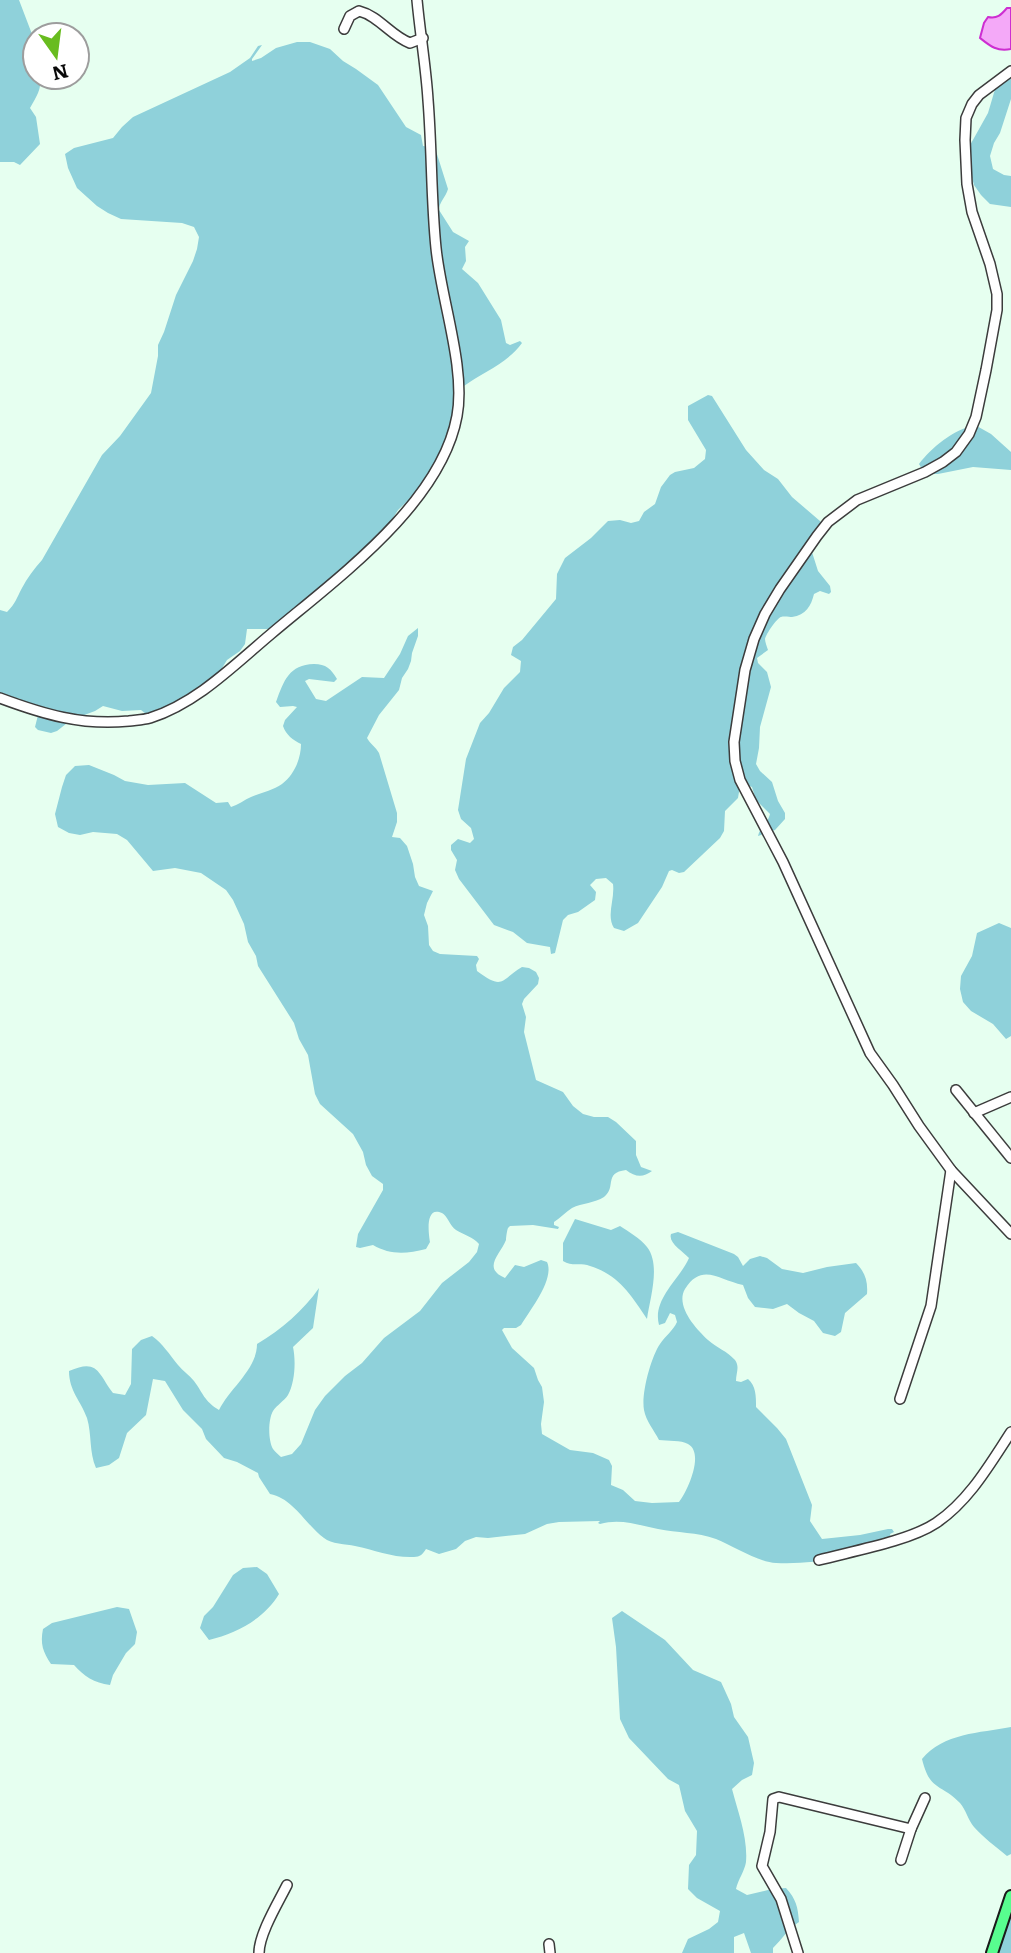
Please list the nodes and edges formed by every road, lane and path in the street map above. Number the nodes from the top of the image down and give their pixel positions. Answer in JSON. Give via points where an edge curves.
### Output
{"nodes":[{"id":1,"x":417,"y":0,"type":"edge"},
{"id":2,"x":344,"y":29,"type":"dead end"},
{"id":3,"x":422,"y":38,"type":"junction"},
{"id":4,"x":1011,"y":71,"type":"edge"},
{"id":5,"x":0,"y":698,"type":"edge"},
{"id":6,"x":956,"y":1090,"type":"dead end"},
{"id":7,"x":1011,"y":1097,"type":"edge"},
{"id":8,"x":974,"y":1113,"type":"junction"},
{"id":9,"x":1011,"y":1158,"type":"edge"},
{"id":10,"x":951,"y":1170,"type":"junction"},
{"id":11,"x":1011,"y":1234,"type":"edge"},
{"id":12,"x":900,"y":1399,"type":"dead end"},
{"id":13,"x":1011,"y":1432,"type":"edge"},
{"id":14,"x":819,"y":1560,"type":"dead end"},
{"id":15,"x":925,"y":1798,"type":"dead end"},
{"id":16,"x":911,"y":1829,"type":"junction"},
{"id":17,"x":901,"y":1860,"type":"dead end"},
{"id":18,"x":287,"y":1885,"type":"dead end"},
{"id":19,"x":1011,"y":1896,"type":"edge"},
{"id":20,"x":258,"y":1953,"type":"edge"},
{"id":21,"x":798,"y":1953,"type":"edge"},
{"id":22,"x":992,"y":1953,"type":"edge"}],
"edges":[{"from":1,"to":3,"type":"street"},
{"from":2,"to":3,"type":"street","via":[[350,16],[359,11],[403,41]]},
{"from":3,"to":5,"type":"street","via":[[436,250],[459,396],[451,438],[427,484],[349,569],[227,671],[169,710],[148,719],[78,721]]},
{"from":4,"to":10,"type":"street","via":[[979,95],[966,118],[969,197],[997,294],[986,370],[969,434],[943,462],[857,500],[817,536],[780,589],[754,639],[733,742],[740,780],[783,862],[870,1053]]},
{"from":6,"to":8,"type":"street"},
{"from":7,"to":8,"type":"street"},
{"from":8,"to":9,"type":"street"},
{"from":10,"to":11,"type":"street"},
{"from":10,"to":12,"type":"street","via":[[931,1306]]},
{"from":13,"to":14,"type":"street","via":[[974,1486],[938,1522],[904,1537]]},
{"from":15,"to":16,"type":"street"},
{"from":16,"to":17,"type":"street"},
{"from":16,"to":21,"type":"street","via":[[773,1799],[762,1866],[781,1899]]},
{"from":18,"to":20,"type":"street"},
{"from":19,"to":22,"type":"main road"}]}
